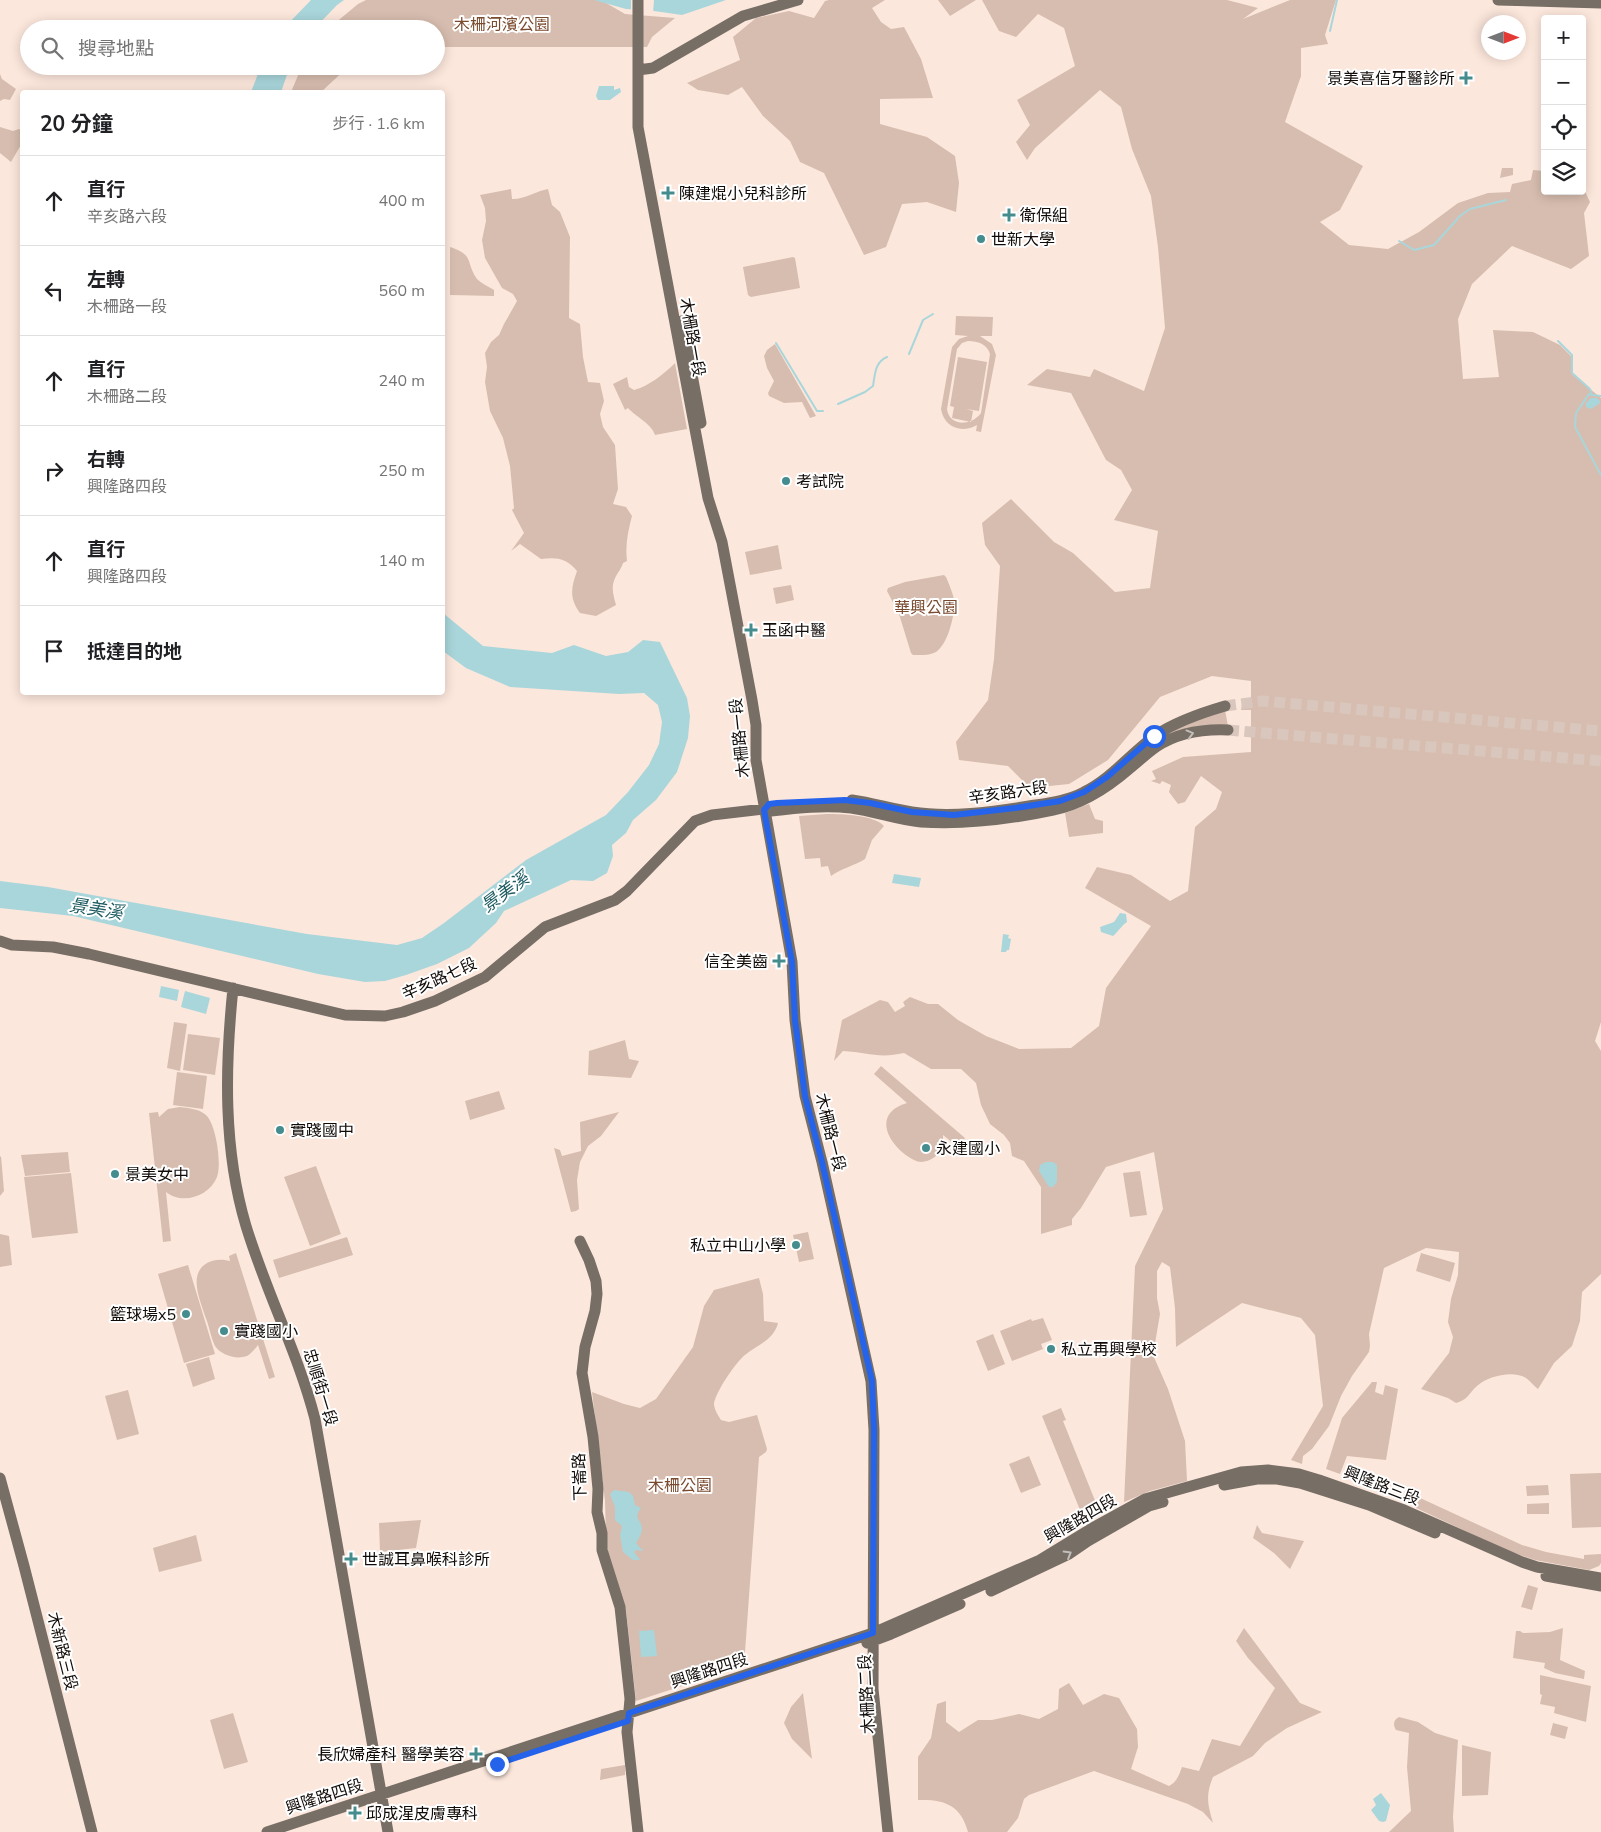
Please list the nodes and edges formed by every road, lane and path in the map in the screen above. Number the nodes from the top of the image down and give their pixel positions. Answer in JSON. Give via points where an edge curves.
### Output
{"nodes":[{"id":1,"x":638,"y":0,"type":"edge"},
{"id":2,"x":646,"y":0,"type":"edge"},
{"id":3,"x":798,"y":0,"type":"edge"},
{"id":4,"x":1498,"y":0,"type":"edge"},
{"id":5,"x":1601,"y":2,"type":"edge"},
{"id":6,"x":642,"y":57,"type":"junction"},
{"id":7,"x":642,"y":70,"type":"junction"},
{"id":8,"x":1225,"y":706,"type":"tunnel mouth"},
{"id":9,"x":1228,"y":730,"type":"tunnel mouth"},
{"id":10,"x":768,"y":808,"type":"junction"},
{"id":11,"x":0,"y":941,"type":"edge"},
{"id":12,"x":12,"y":945,"type":"junction"},
{"id":13,"x":0,"y":949,"type":"edge"},
{"id":14,"x":234,"y":988,"type":"junction"},
{"id":15,"x":580,"y":1241,"type":"dead end"},
{"id":16,"x":874,"y":1377,"type":"joint"},
{"id":17,"x":0,"y":1478,"type":"edge"},
{"id":18,"x":1147,"y":1503,"type":"junction"},
{"id":19,"x":1601,"y":1578,"type":"edge"},
{"id":20,"x":1601,"y":1586,"type":"edge"},
{"id":21,"x":876,"y":1635,"type":"junction"},
{"id":22,"x":628,"y":1717,"type":"junction"},
{"id":23,"x":382,"y":1798,"type":"junction"},
{"id":24,"x":92,"y":1832,"type":"edge"},
{"id":25,"x":266,"y":1832,"type":"edge"},
{"id":26,"x":290,"y":1832,"type":"edge"},
{"id":27,"x":388,"y":1832,"type":"edge"},
{"id":28,"x":638,"y":1832,"type":"edge"},
{"id":29,"x":888,"y":1832,"type":"edge"},
{"id":30,"x":894,"y":1832,"type":"edge"}],
"edges":[{"from":1,"to":6,"type":"main road"},
{"from":2,"to":6,"type":"main road"},
{"from":3,"to":7,"type":"main road","via":[[743,16],[653,68]]},
{"from":4,"to":5,"type":"main road"},
{"from":6,"to":7,"type":"main road","name":"木柵路一段"},
{"from":7,"to":10,"type":"main road","name":"木柵路一段","via":[[645,127],[756,705]]},
{"from":8,"to":10,"type":"main road","name":"辛亥路六段","via":[[1172,725],[1154,736],[1107,777],[1084,792],[1060,801],[954,815],[912,812],[833,799]]},
{"from":10,"to":9,"type":"main road","name":"辛亥路六段","one_way":true,"via":[[849,808],[939,823],[1052,811],[1092,796],[1171,740],[1200,731]]},
{"from":10,"to":14,"type":"main road","name":"辛亥路七段","via":[[712,815],[695,821],[630,889],[615,900],[544,928],[485,977],[426,1005],[385,1016],[352,1015]]},
{"from":10,"to":16,"type":"main road","name":"木柵路一段","via":[[792,962],[795,1020],[805,1096]]},
{"from":11,"to":12,"type":"main road"},
{"from":12,"to":13,"type":"main road"},
{"from":12,"to":14,"type":"main road","name":"辛亥路七段","via":[[62,949]]},
{"from":14,"to":23,"type":"main road","name":"忠順街一段","via":[[227,1090],[235,1178],[246,1228],[300,1368],[315,1419]]},
{"from":15,"to":22,"type":"main road","name":"下崙路","via":[[593,1269],[597,1294],[583,1361],[583,1384],[593,1437],[598,1484],[596,1512],[602,1533],[602,1550],[620,1608],[630,1699]]},
{"from":16,"to":21,"type":"main road","name":"木柵路二段","via":[[880,1407]]},
{"from":17,"to":24,"type":"main road","name":"木新路三段"},
{"from":18,"to":19,"type":"main road","name":"興隆路三段","via":[[1241,1472],[1268,1470],[1299,1474],[1404,1510],[1522,1562]]},
{"from":18,"to":20,"type":"main road","name":"興隆路三段","via":[[1237,1481],[1277,1479],[1300,1483],[1369,1505],[1500,1562]]},
{"from":18,"to":21,"type":"main road","name":"興隆路四段","via":[[1094,1527],[1040,1560]]},
{"from":21,"to":22,"type":"main road","name":"興隆路四段"},
{"from":21,"to":29,"type":"main road","name":"木柵路二段","via":[[873,1689]]},
{"from":21,"to":30,"type":"main road","name":"木柵路二段"},
{"from":22,"to":23,"type":"main road","name":"興隆路四段"},
{"from":22,"to":28,"type":"main road","name":"下崙路"},
{"from":23,"to":25,"type":"main road","name":"興隆路四段"},
{"from":23,"to":26,"type":"main road","name":"興隆路四段"},
{"from":23,"to":27,"type":"main road","name":"忠順街一段"}]}
